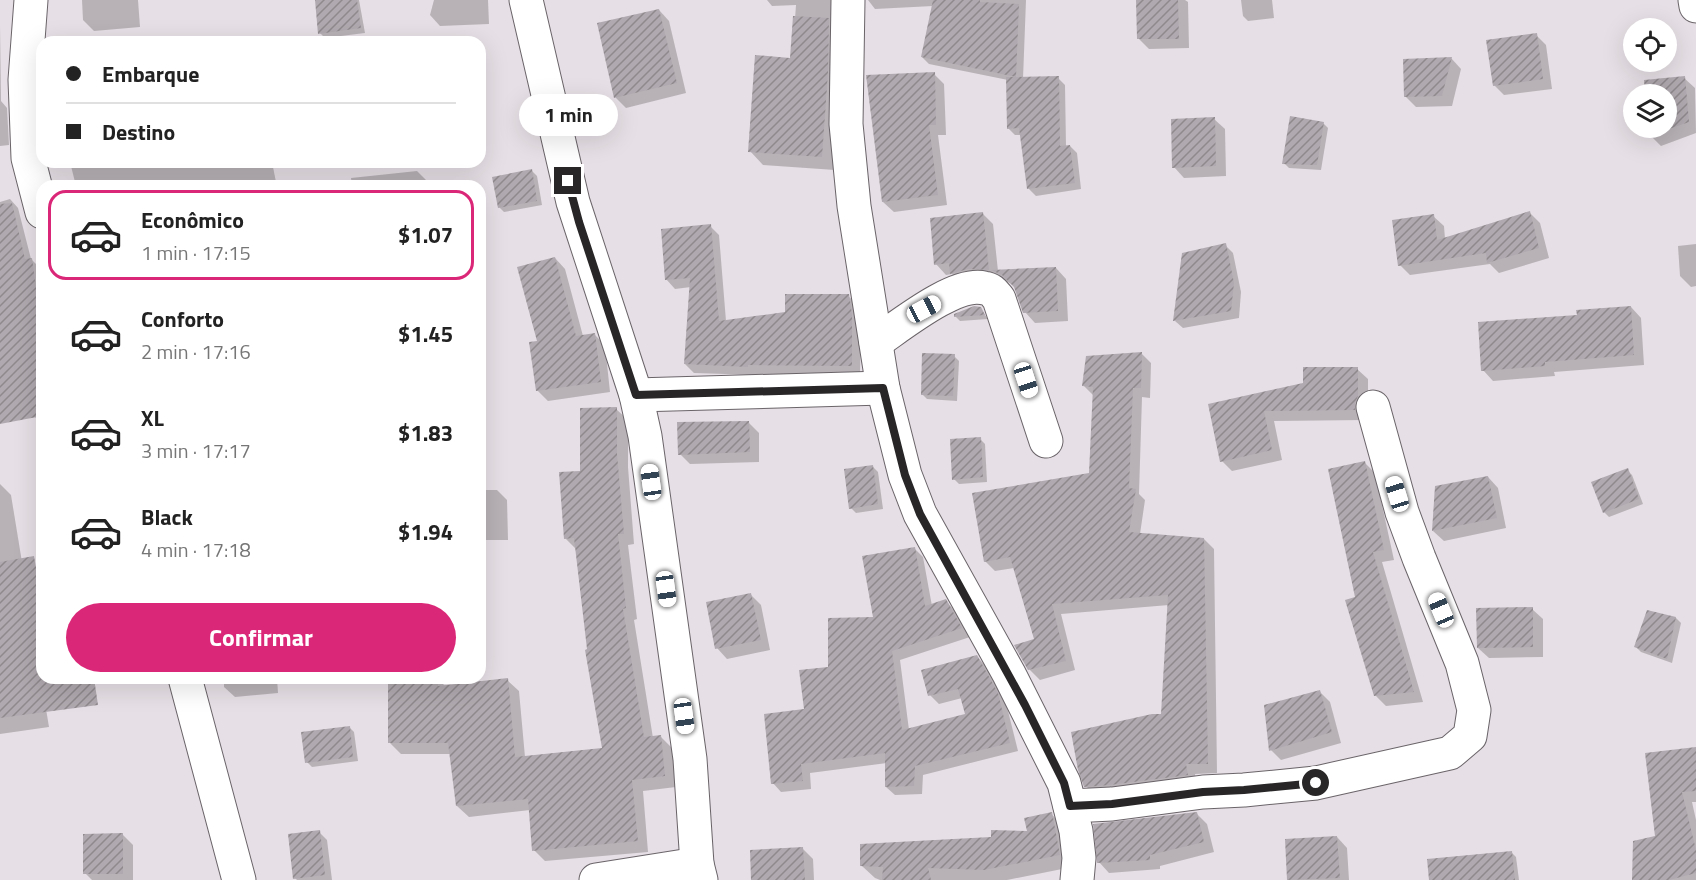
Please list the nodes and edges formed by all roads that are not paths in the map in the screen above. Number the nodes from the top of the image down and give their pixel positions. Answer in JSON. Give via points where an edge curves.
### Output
{"nodes":[{"id":1,"x":32,"y":0,"type":"edge"},
{"id":2,"x":526,"y":0,"type":"edge"},
{"id":3,"x":848,"y":0,"type":"edge"},
{"id":4,"x":1695,"y":0,"type":"edge"},
{"id":5,"x":1696,"y":6,"type":"edge"},
{"id":6,"x":36,"y":189,"type":"edge"},
{"id":7,"x":876,"y":342,"type":"junction"},
{"id":8,"x":883,"y":388,"type":"junction"},
{"id":9,"x":636,"y":395,"type":"junction"},
{"id":10,"x":1373,"y":407,"type":"dead end"},
{"id":11,"x":1046,"y":441,"type":"dead end"},
{"id":12,"x":187,"y":684,"type":"edge"},
{"id":13,"x":1070,"y":806,"type":"junction"},
{"id":14,"x":699,"y":872,"type":"edge"},
{"id":15,"x":239,"y":880,"type":"edge"},
{"id":16,"x":596,"y":880,"type":"edge"},
{"id":17,"x":1077,"y":880,"type":"edge"}],
"edges":[{"from":1,"to":6,"type":"street","via":[[25,80],[28,158]]},
{"from":2,"to":9,"type":"street","via":[[573,202]]},
{"from":3,"to":7,"type":"street","via":[[846,124],[854,206]]},
{"from":4,"to":5,"type":"street"},
{"from":7,"to":8,"type":"street"},
{"from":7,"to":11,"type":"street","via":[[958,291],[982,287],[992,291],[999,299]]},
{"from":8,"to":9,"type":"street"},
{"from":8,"to":13,"type":"street","via":[[905,475],[920,514],[1025,705],[1064,783]]},
{"from":9,"to":14,"type":"street","via":[[690,759]]},
{"from":10,"to":13,"type":"street","via":[[1402,512],[1462,663],[1474,710],[1470,736],[1450,753],[1316,783]]},
{"from":12,"to":15,"type":"street"},
{"from":13,"to":17,"type":"street","via":[[1079,858]]},
{"from":14,"to":16,"type":"street"}]}
